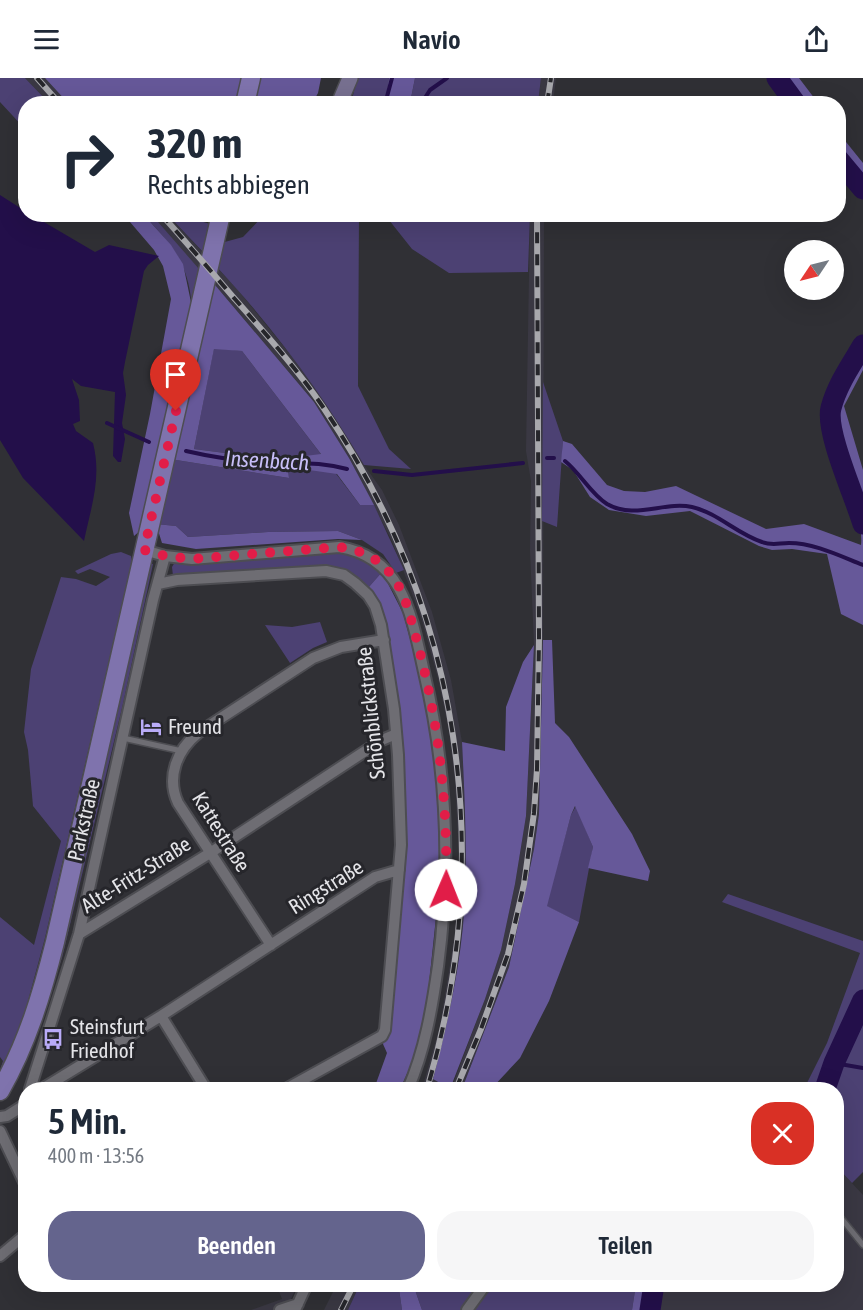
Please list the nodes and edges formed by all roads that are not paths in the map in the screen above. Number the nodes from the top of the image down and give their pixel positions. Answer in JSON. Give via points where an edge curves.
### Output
{"nodes":[{"id":1,"x":251,"y":78,"type":"edge"},
{"id":2,"x":350,"y":78,"type":"edge"},
{"id":3,"x":247,"y":96,"type":"edge"},
{"id":4,"x":342,"y":96,"type":"edge"},
{"id":5,"x":347,"y":96,"type":"edge"},
{"id":6,"x":219,"y":223,"type":"edge"},
{"id":7,"x":144,"y":550,"type":"junction"},
{"id":8,"x":165,"y":556,"type":"junction"},
{"id":9,"x":158,"y":584,"type":"junction"},
{"id":10,"x":384,"y":640,"type":"junction"},
{"id":11,"x":396,"y":734,"type":"junction"},
{"id":12,"x":123,"y":738,"type":"junction"},
{"id":13,"x":182,"y":751,"type":"junction"},
{"id":14,"x":210,"y":853,"type":"junction"},
{"id":15,"x":399,"y":870,"type":"junction"},
{"id":16,"x":79,"y":934,"type":"junction"},
{"id":17,"x":271,"y":945,"type":"junction"},
{"id":18,"x":161,"y":1016,"type":"junction"},
{"id":19,"x":32,"y":1082,"type":"edge"},
{"id":20,"x":53,"y":1082,"type":"edge"},
{"id":21,"x":202,"y":1082,"type":"edge"},
{"id":22,"x":299,"y":1082,"type":"edge"},
{"id":23,"x":410,"y":1082,"type":"edge"},
{"id":24,"x":0,"y":1091,"type":"edge"},
{"id":25,"x":18,"y":1109,"type":"edge"},
{"id":26,"x":0,"y":1117,"type":"edge"},
{"id":27,"x":0,"y":1131,"type":"edge"},
{"id":28,"x":18,"y":1169,"type":"edge"},
{"id":29,"x":844,"y":1222,"type":"edge"},
{"id":30,"x":18,"y":1241,"type":"edge"},
{"id":31,"x":863,"y":1245,"type":"edge"},
{"id":32,"x":0,"y":1256,"type":"edge"},
{"id":33,"x":304,"y":1292,"type":"edge"},
{"id":34,"x":480,"y":1292,"type":"edge"},
{"id":35,"x":297,"y":1307,"type":"edge"},
{"id":36,"x":280,"y":1310,"type":"edge"},
{"id":37,"x":467,"y":1310,"type":"edge"}],
"edges":[{"from":1,"to":3,"type":"main road"},
{"from":2,"to":4,"type":"main road"},
{"from":2,"to":5,"type":"main road"},
{"from":6,"to":7,"type":"main road"},
{"from":7,"to":8,"type":"street"},
{"from":7,"to":24,"type":"main road","via":[[55,942],[31,1026]]},
{"from":8,"to":9,"type":"street","name":"Parkstraße"},
{"from":8,"to":23,"type":"street","via":[[192,559],[339,547],[359,551],[377,561],[400,589],[431,699],[446,830],[445,905],[436,976],[429,1023]]},
{"from":9,"to":10,"type":"street","name":"Schönblickstraße","via":[[283,572],[336,572],[368,595],[378,612]]},
{"from":9,"to":12,"type":"street","name":"Parkstraße"},
{"from":10,"to":11,"type":"street","name":"Schönblickstraße"},
{"from":10,"to":13,"type":"street","name":"Kattestraße","via":[[341,647],[313,658],[198,733]]},
{"from":11,"to":14,"type":"street","name":"Alte-Fritz-Straße"},
{"from":11,"to":15,"type":"street","name":"Schönblickstraße"},
{"from":12,"to":13,"type":"lane"},
{"from":12,"to":16,"type":"street","name":"Parkstraße"},
{"from":13,"to":14,"type":"street","name":"Kattestraße","via":[[173,777],[175,797]]},
{"from":14,"to":16,"type":"street","name":"Alte-Fritz-Straße"},
{"from":14,"to":17,"type":"street","name":"Kattestraße"},
{"from":15,"to":17,"type":"street","name":"Ringstraße","via":[[375,877]]},
{"from":15,"to":22,"type":"street","name":"Ringstraße","via":[[385,1030],[382,1036]]},
{"from":16,"to":19,"type":"street","name":"Parkstraße"},
{"from":17,"to":18,"type":"street","name":"Ringstraße"},
{"from":18,"to":20,"type":"street","name":"Ringstraße"},
{"from":18,"to":21,"type":"street"},
{"from":25,"to":26,"type":"street"},
{"from":27,"to":28,"type":"street"},
{"from":29,"to":31,"type":"lane"},
{"from":30,"to":32,"type":"street"},
{"from":33,"to":35,"type":"street"},
{"from":34,"to":37,"type":"street"},
{"from":35,"to":36,"type":"street"}]}
